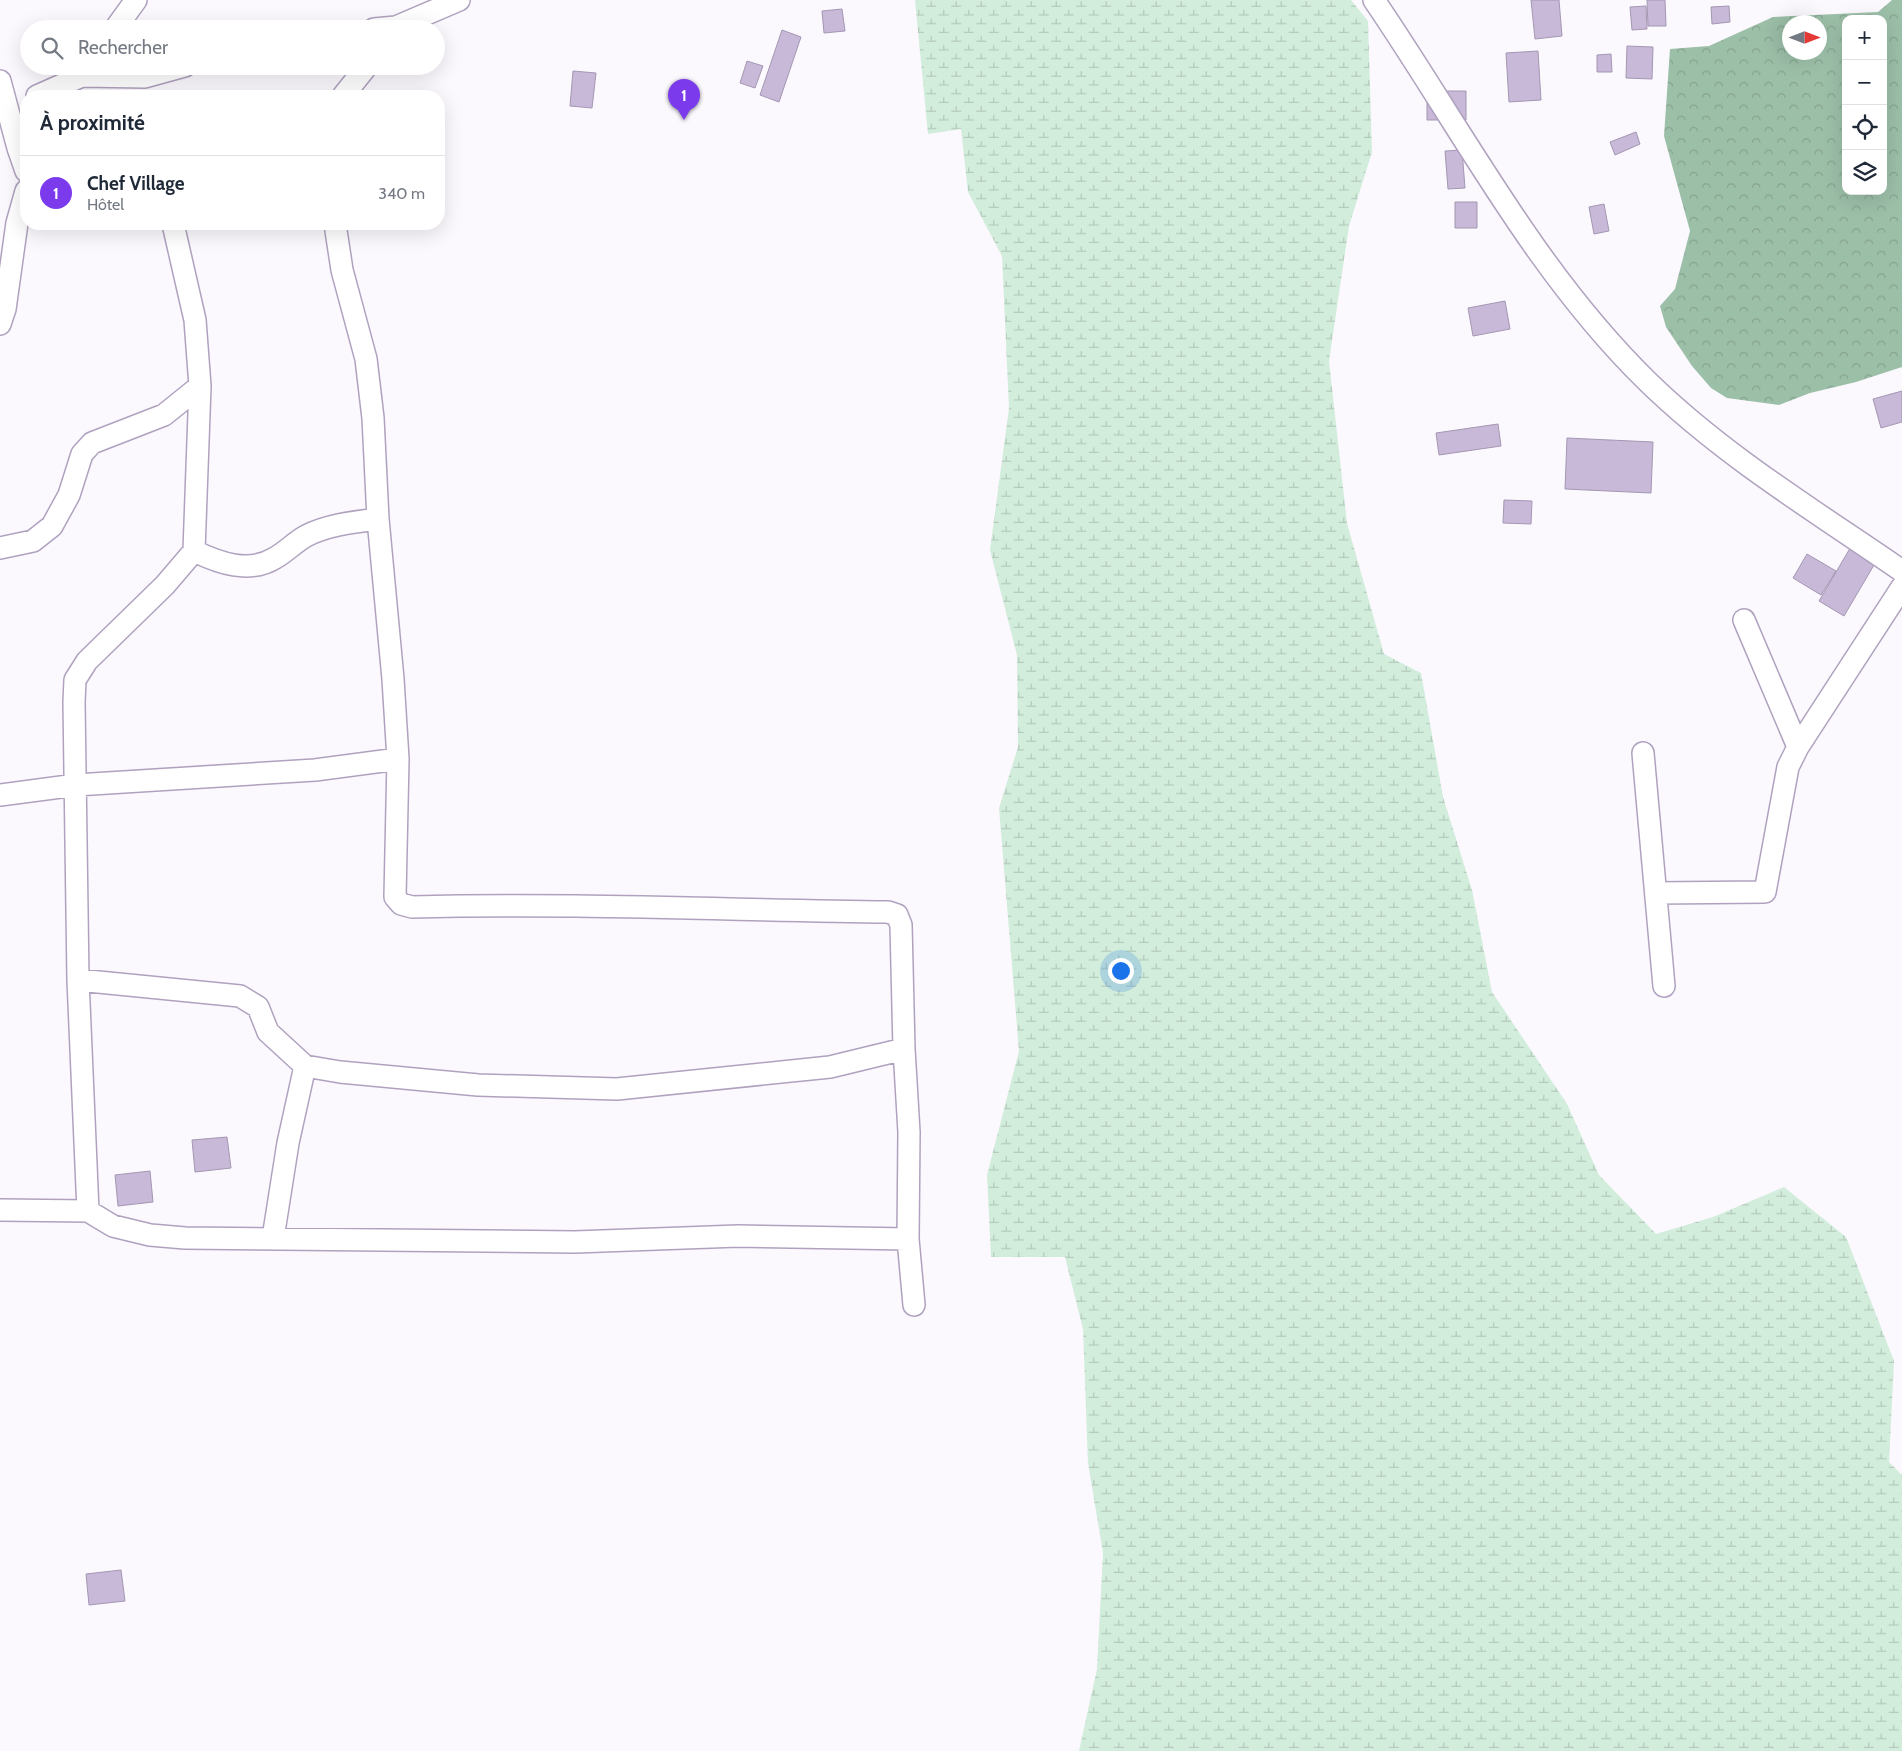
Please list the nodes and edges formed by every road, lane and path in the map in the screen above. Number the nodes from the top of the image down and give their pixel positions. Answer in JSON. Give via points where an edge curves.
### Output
{"nodes":[{"id":1,"x":136,"y":0,"type":"edge"},
{"id":2,"x":459,"y":0,"type":"edge"},
{"id":3,"x":1374,"y":0,"type":"edge"},
{"id":4,"x":122,"y":20,"type":"edge"},
{"id":5,"x":413,"y":20,"type":"edge"},
{"id":6,"x":78,"y":75,"type":"edge"},
{"id":7,"x":102,"y":75,"type":"edge"},
{"id":8,"x":167,"y":75,"type":"edge"},
{"id":9,"x":360,"y":75,"type":"edge"},
{"id":10,"x":0,"y":81,"type":"edge"},
{"id":11,"x":146,"y":86,"type":"edge"},
{"id":12,"x":49,"y":90,"type":"edge"},
{"id":13,"x":348,"y":90,"type":"edge"},
{"id":14,"x":20,"y":107,"type":"edge"},
{"id":15,"x":4,"y":116,"type":"edge"},
{"id":16,"x":20,"y":156,"type":"edge"},
{"id":17,"x":20,"y":213,"type":"edge"},
{"id":18,"x":174,"y":230,"type":"edge"},
{"id":19,"x":336,"y":230,"type":"edge"},
{"id":20,"x":0,"y":324,"type":"edge"},
{"id":21,"x":200,"y":386,"type":"junction"},
{"id":22,"x":378,"y":519,"type":"junction"},
{"id":23,"x":0,"y":548,"type":"edge"},
{"id":24,"x":194,"y":551,"type":"junction"},
{"id":25,"x":1902,"y":571,"type":"edge"},
{"id":26,"x":1902,"y":588,"type":"edge"},
{"id":27,"x":1744,"y":620,"type":"dead end"},
{"id":28,"x":1798,"y":747,"type":"junction"},
{"id":29,"x":1643,"y":752,"type":"dead end"},
{"id":30,"x":398,"y":759,"type":"junction"},
{"id":31,"x":76,"y":785,"type":"junction"},
{"id":32,"x":0,"y":795,"type":"edge"},
{"id":33,"x":1656,"y":893,"type":"junction"},
{"id":34,"x":78,"y":980,"type":"junction"},
{"id":35,"x":1664,"y":986,"type":"dead end"},
{"id":36,"x":904,"y":1049,"type":"junction"},
{"id":37,"x":304,"y":1066,"type":"junction"},
{"id":38,"x":0,"y":1210,"type":"edge"},
{"id":39,"x":88,"y":1211,"type":"junction"},
{"id":40,"x":273,"y":1238,"type":"junction"},
{"id":41,"x":908,"y":1239,"type":"junction"},
{"id":42,"x":914,"y":1305,"type":"dead end"}],
"edges":[{"from":1,"to":4,"type":"street"},
{"from":2,"to":5,"type":"street"},
{"from":3,"to":25,"type":"street","via":[[1540,255],[1648,381],[1714,441]]},
{"from":6,"to":12,"type":"street"},
{"from":7,"to":11,"type":"street"},
{"from":8,"to":11,"type":"street"},
{"from":9,"to":13,"type":"street"},
{"from":10,"to":15,"type":"street"},
{"from":14,"to":15,"type":"street"},
{"from":15,"to":16,"type":"street"},
{"from":17,"to":20,"type":"street"},
{"from":18,"to":21,"type":"street","via":[[195,320]]},
{"from":19,"to":22,"type":"street","via":[[342,270],[366,359],[374,418]]},
{"from":21,"to":23,"type":"street","via":[[164,415],[92,443],[82,454],[68,495],[52,526],[33,541]]},
{"from":21,"to":24,"type":"street"},
{"from":22,"to":24,"type":"street","via":[[342,524],[307,536],[274,559],[254,566],[230,565]]},
{"from":22,"to":30,"type":"street"},
{"from":24,"to":31,"type":"street","via":[[87,661],[75,680]]},
{"from":26,"to":28,"type":"street"},
{"from":27,"to":28,"type":"street"},
{"from":28,"to":33,"type":"street","via":[[1788,767],[1765,892]]},
{"from":29,"to":33,"type":"street"},
{"from":30,"to":31,"type":"street","via":[[315,770]]},
{"from":30,"to":36,"type":"street","via":[[395,897],[401,904],[412,907],[630,905],[888,912],[897,915],[901,925]]},
{"from":31,"to":32,"type":"street"},
{"from":31,"to":34,"type":"street"},
{"from":33,"to":35,"type":"street"},
{"from":34,"to":37,"type":"street","via":[[240,996],[258,1007],[268,1032]]},
{"from":34,"to":39,"type":"street"},
{"from":36,"to":37,"type":"street","via":[[830,1067],[617,1089],[478,1085]]},
{"from":36,"to":41,"type":"street","via":[[909,1132]]},
{"from":37,"to":40,"type":"street"},
{"from":38,"to":39,"type":"street"},
{"from":39,"to":40,"type":"street","via":[[113,1226],[150,1235]]},
{"from":40,"to":41,"type":"street","via":[[575,1242],[738,1236]]},
{"from":41,"to":42,"type":"street"}]}
